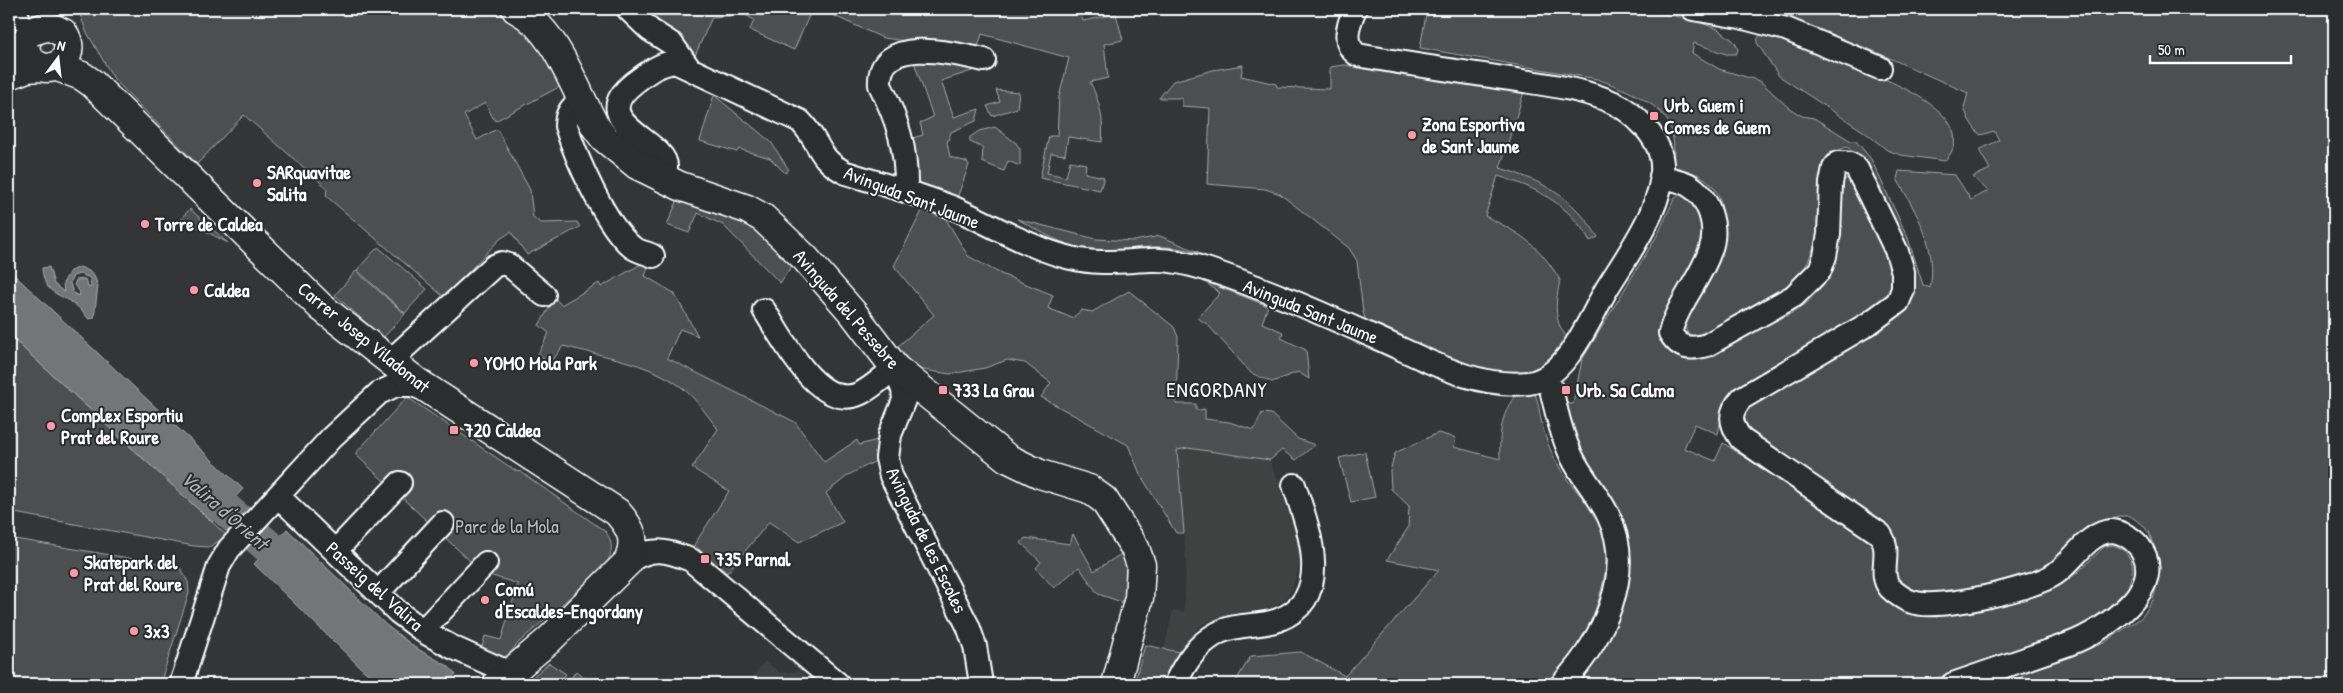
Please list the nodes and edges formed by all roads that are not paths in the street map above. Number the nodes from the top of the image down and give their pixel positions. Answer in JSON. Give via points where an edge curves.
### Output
{"nodes":[{"id":1,"x":628,"y":9,"type":"edge"},
{"id":2,"x":1354,"y":9,"type":"edge"},
{"id":3,"x":1693,"y":9,"type":"edge"},
{"id":4,"x":522,"y":10,"type":"edge"},
{"id":5,"x":21,"y":16,"type":"edge"},
{"id":6,"x":58,"y":21,"type":"edge"},
{"id":7,"x":984,"y":60,"type":"dead end"},
{"id":8,"x":48,"y":66,"type":"junction"},
{"id":9,"x":689,"y":68,"type":"junction"},
{"id":10,"x":1880,"y":68,"type":"dead end"},
{"id":11,"x":9,"y":75,"type":"edge"},
{"id":12,"x":580,"y":100,"type":"junction"},
{"id":13,"x":1661,"y":176,"type":"junction"},
{"id":14,"x":663,"y":178,"type":"junction"},
{"id":15,"x":906,"y":191,"type":"junction"},
{"id":16,"x":653,"y":256,"type":"dead end"},
{"id":17,"x":544,"y":295,"type":"dead end"},
{"id":18,"x":764,"y":310,"type":"dead end"},
{"id":19,"x":381,"y":355,"type":"junction"},
{"id":20,"x":895,"y":368,"type":"junction"},
{"id":21,"x":1548,"y":377,"type":"junction"},
{"id":22,"x":431,"y":391,"type":"junction"},
{"id":23,"x":379,"y":393,"type":"junction"},
{"id":24,"x":938,"y":402,"type":"junction"},
{"id":25,"x":899,"y":415,"type":"junction"},
{"id":26,"x":400,"y":483,"type":"dead end"},
{"id":27,"x":1294,"y":485,"type":"dead end"},
{"id":28,"x":274,"y":501,"type":"junction"},
{"id":29,"x":443,"y":523,"type":"dead end"},
{"id":30,"x":342,"y":544,"type":"dead end"},
{"id":31,"x":628,"y":562,"type":"junction"},
{"id":32,"x":486,"y":563,"type":"dead end"},
{"id":33,"x":386,"y":584,"type":"dead end"},
{"id":34,"x":430,"y":623,"type":"dead end"},
{"id":35,"x":504,"y":679,"type":"edge"},
{"id":36,"x":181,"y":684,"type":"edge"},
{"id":37,"x":838,"y":684,"type":"edge"},
{"id":38,"x":981,"y":684,"type":"edge"},
{"id":39,"x":1116,"y":684,"type":"edge"},
{"id":40,"x":1175,"y":684,"type":"edge"},
{"id":41,"x":1562,"y":684,"type":"edge"},
{"id":42,"x":1953,"y":684,"type":"edge"}],
"edges":[{"from":1,"to":9,"type":"street","via":[[645,26],[672,44]]},
{"from":2,"to":13,"type":"street","via":[[1347,30],[1351,50],[1358,55],[1547,85],[1615,104],[1635,116],[1651,135],[1662,156]]},
{"from":3,"to":10,"type":"street","via":[[1786,29]]},
{"from":4,"to":12,"type":"main road","name":"Avinguda del Pessebre","via":[[547,34]]},
{"from":5,"to":6,"type":"main road","bridge":true,"via":[[58,28]]},
{"from":5,"to":8,"type":"main road","via":[[27,40],[26,51],[31,60]]},
{"from":6,"to":8,"type":"main road","via":[[68,42],[68,51],[64,60]]},
{"from":7,"to":15,"type":"street","via":[[945,52],[914,51],[888,59],[879,76],[880,85],[903,141]]},
{"from":8,"to":11,"type":"main road","via":[[28,68]]},
{"from":8,"to":19,"type":"main road","name":"Carrer Josep Viladomat","via":[[82,76],[92,83],[321,307]]},
{"from":9,"to":14,"type":"street","name":"Avinguda Sant Jaume","via":[[675,62],[651,70],[620,98],[621,118],[630,130],[661,154],[666,167]]},
{"from":9,"to":15,"type":"street","name":"Avinguda Sant Jaume","via":[[800,121],[831,165],[846,173]]},
{"from":12,"to":14,"type":"main road","name":"Avinguda del Pessebre","via":[[604,138],[637,165]]},
{"from":12,"to":16,"type":"street","via":[[570,108],[566,126],[594,191],[604,211],[632,248]]},
{"from":13,"to":21,"type":"street","via":[[1652,210],[1581,334],[1560,367]]},
{"from":13,"to":42,"type":"street","via":[[1694,189],[1705,200],[1713,226],[1710,250],[1670,333],[1683,348],[1694,349],[1707,345],[1794,296],[1810,281],[1820,270],[1825,256],[1834,168],[1838,163],[1846,163],[1858,170],[1903,272],[1903,289],[1898,302],[1868,324],[1742,398],[1734,406],[1730,418],[1741,438],[1880,534],[1887,550],[1885,575],[1888,586],[1895,592],[1911,602],[1948,604],[2037,583],[2069,564],[2099,534],[2113,531],[2129,537],[2143,551],[2148,564],[2142,585],[2132,602],[2104,627],[2088,637]]},
{"from":14,"to":20,"type":"main road","name":"Avinguda del Pessebre","via":[[763,218],[805,258]]},
{"from":15,"to":21,"type":"street","name":"Avinguda Sant Jaume","via":[[1064,257],[1095,262],[1169,261],[1213,271],[1483,381],[1533,383]]},
{"from":17,"to":19,"type":"street","via":[[509,265],[502,263]]},
{"from":18,"to":20,"type":"street","via":[[804,371],[827,392],[841,396],[860,394]]},
{"from":19,"to":22,"type":"main road","name":"Carrer Josep Viladomat"},
{"from":19,"to":23,"type":"street"},
{"from":20,"to":24,"type":"main road","name":"Avinguda del Pessebre"},
{"from":20,"to":25,"type":"street","name":"Avinguda de les Escoles","via":[[904,390]]},
{"from":21,"to":41,"type":"street","via":[[1561,431],[1576,465],[1608,515],[1619,552],[1616,589],[1603,624],[1588,652]]},
{"from":22,"to":23,"type":"street","via":[[412,384],[396,385]]},
{"from":22,"to":31,"type":"main road","name":"Carrer Josep Viladomat","via":[[617,512],[628,525],[633,549]]},
{"from":23,"to":28,"type":"street","via":[[331,438]]},
{"from":24,"to":25,"type":"street","via":[[914,404]]},
{"from":24,"to":39,"type":"main road","name":"Avinguda del Pessebre","via":[[1007,458],[1040,474],[1089,489],[1110,508],[1135,548],[1141,565],[1139,598]]},
{"from":25,"to":38,"type":"street","name":"Avinguda de les Escoles","via":[[890,435],[887,458],[891,476],[968,626]]},
{"from":26,"to":30,"type":"street"},
{"from":27,"to":40,"type":"street","via":[[1306,521],[1314,572],[1300,605],[1277,620],[1220,632],[1206,640],[1183,666]]},
{"from":28,"to":35,"type":"street","name":"Passeig del Valira","via":[[398,612],[426,633]]},
{"from":28,"to":36,"type":"street","via":[[229,549],[219,566]]},
{"from":29,"to":33,"type":"street"},
{"from":31,"to":35,"type":"main road","via":[[556,634]]},
{"from":31,"to":37,"type":"street","via":[[640,553],[657,550],[691,560]]},
{"from":32,"to":34,"type":"street"}]}
